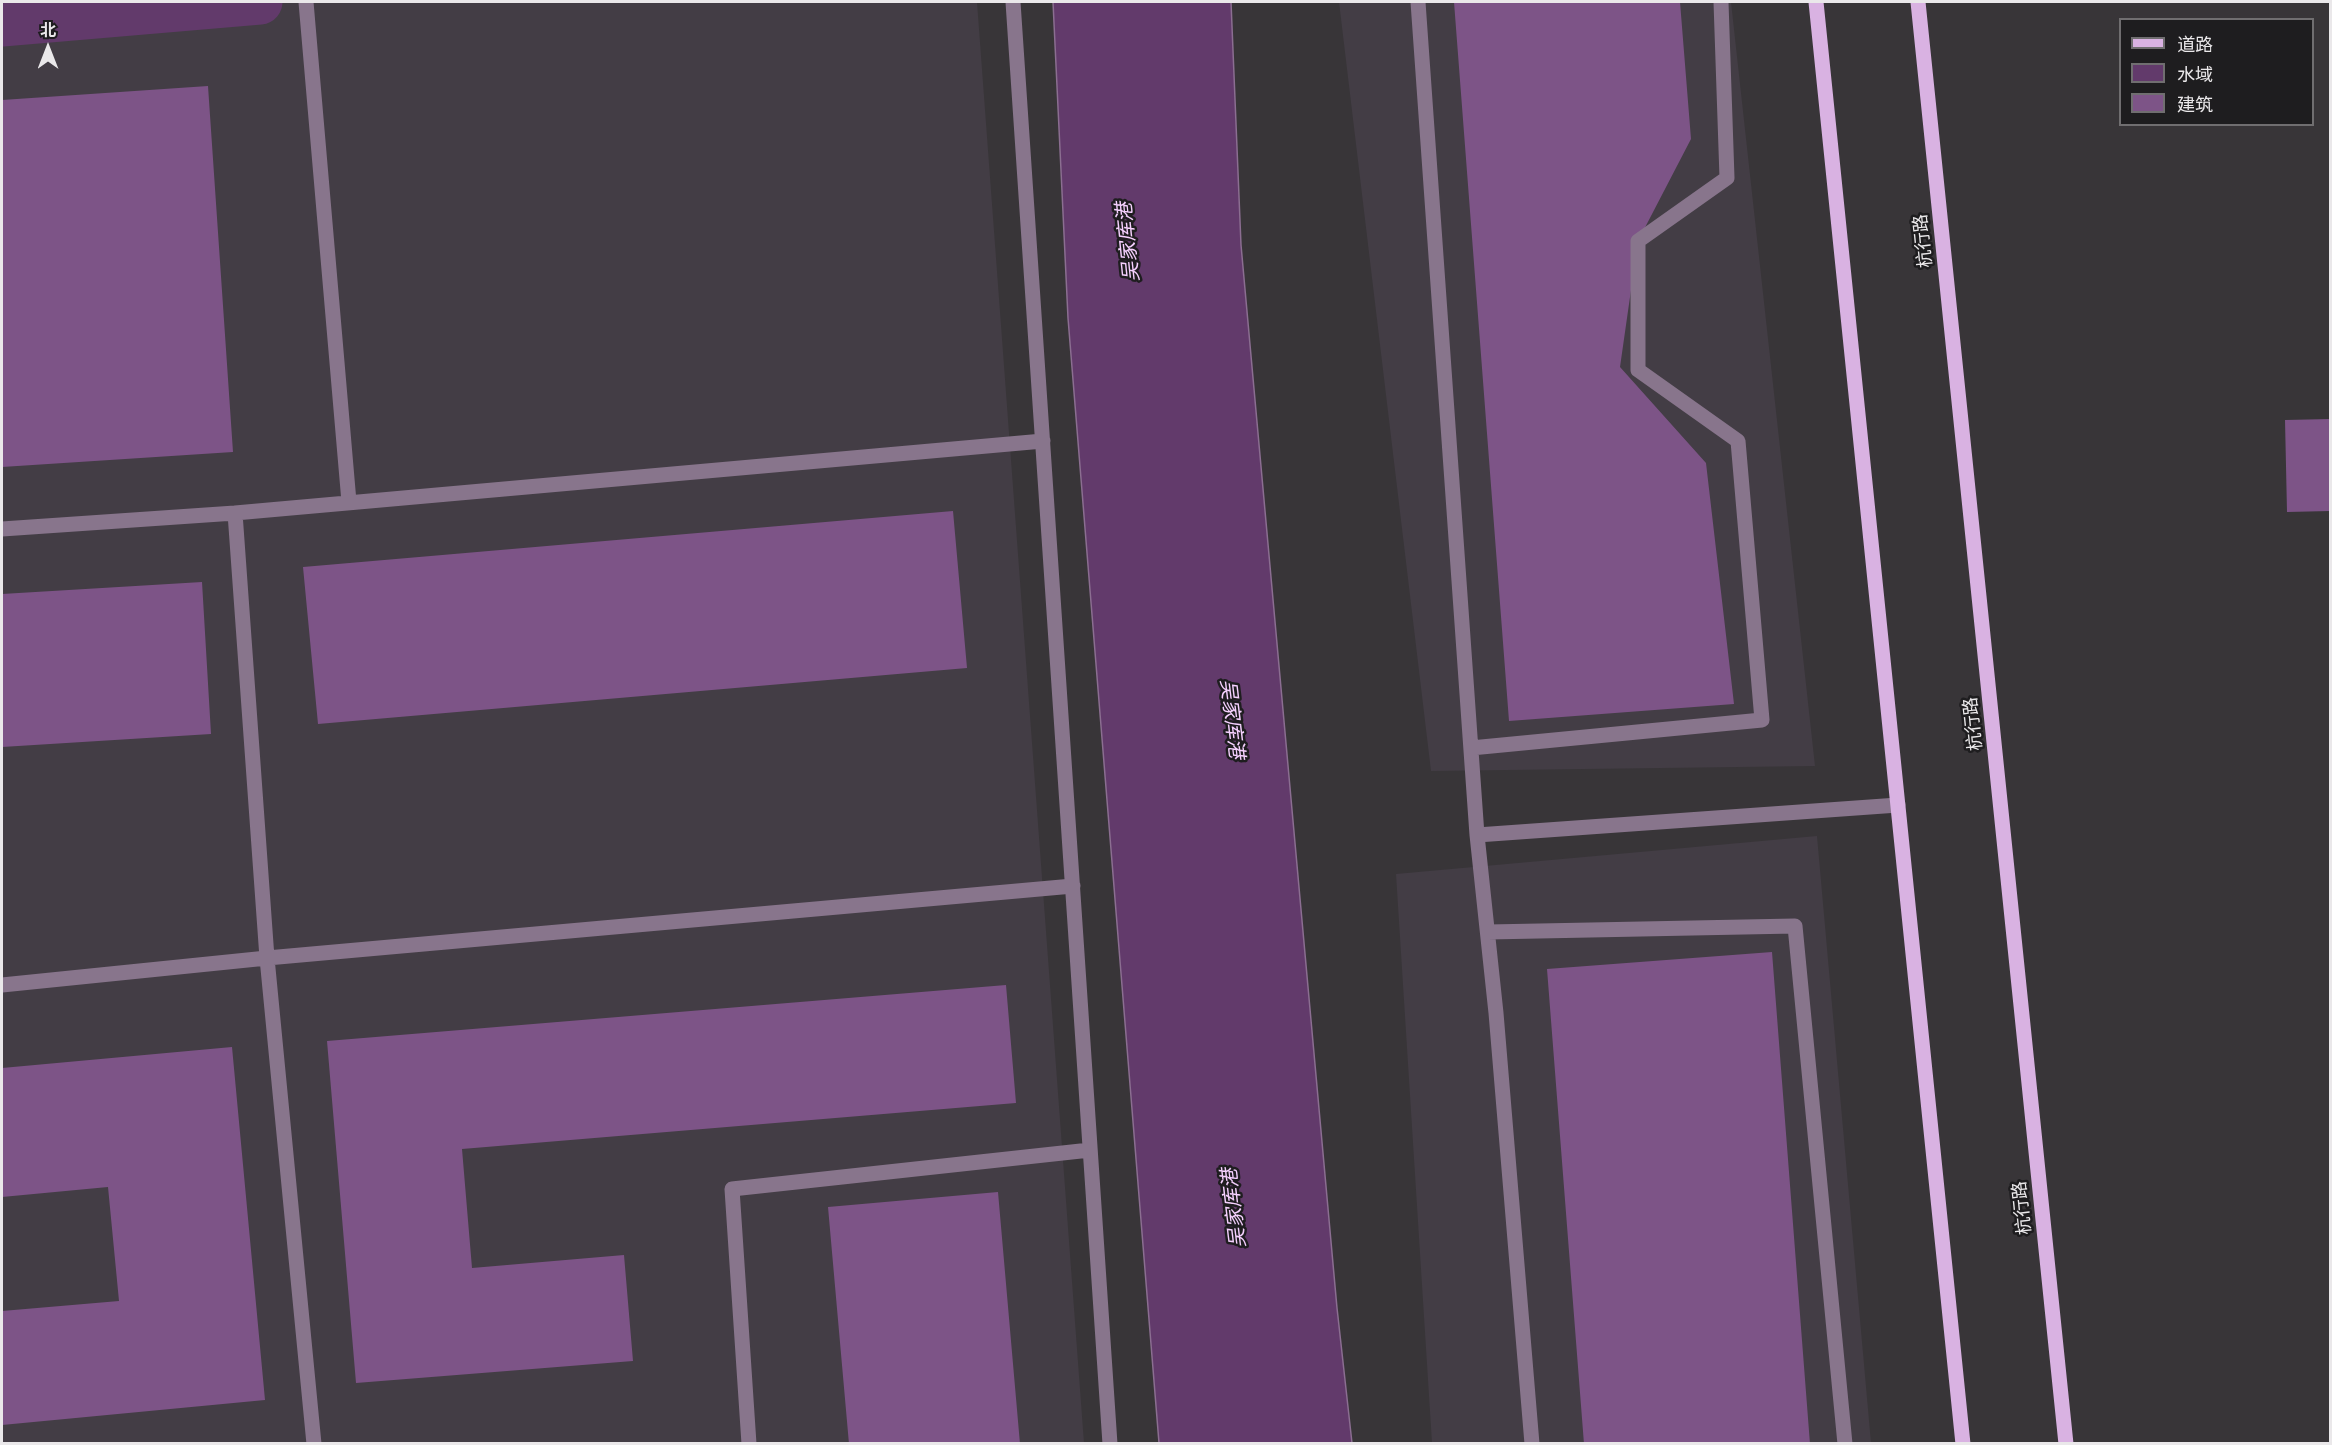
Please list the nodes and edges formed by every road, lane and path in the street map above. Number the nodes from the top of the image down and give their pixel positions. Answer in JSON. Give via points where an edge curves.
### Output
{"nodes":[{"id":1,"x":306,"y":2,"type":"edge"},
{"id":2,"x":1013,"y":2,"type":"edge"},
{"id":3,"x":1418,"y":2,"type":"edge"},
{"id":4,"x":1721,"y":2,"type":"edge"},
{"id":5,"x":1816,"y":2,"type":"edge"},
{"id":6,"x":1918,"y":2,"type":"edge"},
{"id":7,"x":1042,"y":441,"type":"junction"},
{"id":8,"x":349,"y":502,"type":"junction"},
{"id":9,"x":235,"y":513,"type":"junction"},
{"id":10,"x":2,"y":529,"type":"edge"},
{"id":11,"x":1471,"y":748,"type":"junction"},
{"id":12,"x":1898,"y":805,"type":"junction"},
{"id":13,"x":1478,"y":835,"type":"junction"},
{"id":14,"x":1073,"y":886,"type":"junction"},
{"id":15,"x":1488,"y":932,"type":"junction"},
{"id":16,"x":267,"y":958,"type":"junction"},
{"id":17,"x":2,"y":985,"type":"edge"},
{"id":18,"x":1090,"y":1150,"type":"junction"},
{"id":19,"x":314,"y":1443,"type":"edge"},
{"id":20,"x":749,"y":1443,"type":"edge"},
{"id":21,"x":1110,"y":1443,"type":"edge"},
{"id":22,"x":1532,"y":1443,"type":"edge"},
{"id":23,"x":1845,"y":1443,"type":"edge"},
{"id":24,"x":1963,"y":1443,"type":"edge"},
{"id":25,"x":2066,"y":1443,"type":"edge"}],
"edges":[{"from":1,"to":8,"type":"lane"},
{"from":2,"to":7,"type":"lane"},
{"from":3,"to":11,"type":"lane"},
{"from":4,"to":11,"type":"lane","via":[[1727,178],[1638,241],[1638,370],[1738,441],[1762,720]]},
{"from":5,"to":12,"type":"main road"},
{"from":6,"to":25,"type":"main road","name":"杭行路"},
{"from":7,"to":8,"type":"lane"},
{"from":7,"to":14,"type":"lane"},
{"from":8,"to":9,"type":"lane"},
{"from":9,"to":10,"type":"lane"},
{"from":9,"to":16,"type":"lane"},
{"from":11,"to":13,"type":"lane"},
{"from":12,"to":13,"type":"lane"},
{"from":12,"to":24,"type":"main road"},
{"from":13,"to":15,"type":"lane"},
{"from":14,"to":16,"type":"lane"},
{"from":14,"to":18,"type":"lane"},
{"from":15,"to":22,"type":"lane"},
{"from":15,"to":23,"type":"lane","via":[[1795,926]]},
{"from":16,"to":17,"type":"lane"},
{"from":16,"to":19,"type":"lane"},
{"from":18,"to":20,"type":"lane","via":[[732,1189]]},
{"from":18,"to":21,"type":"lane"}]}
